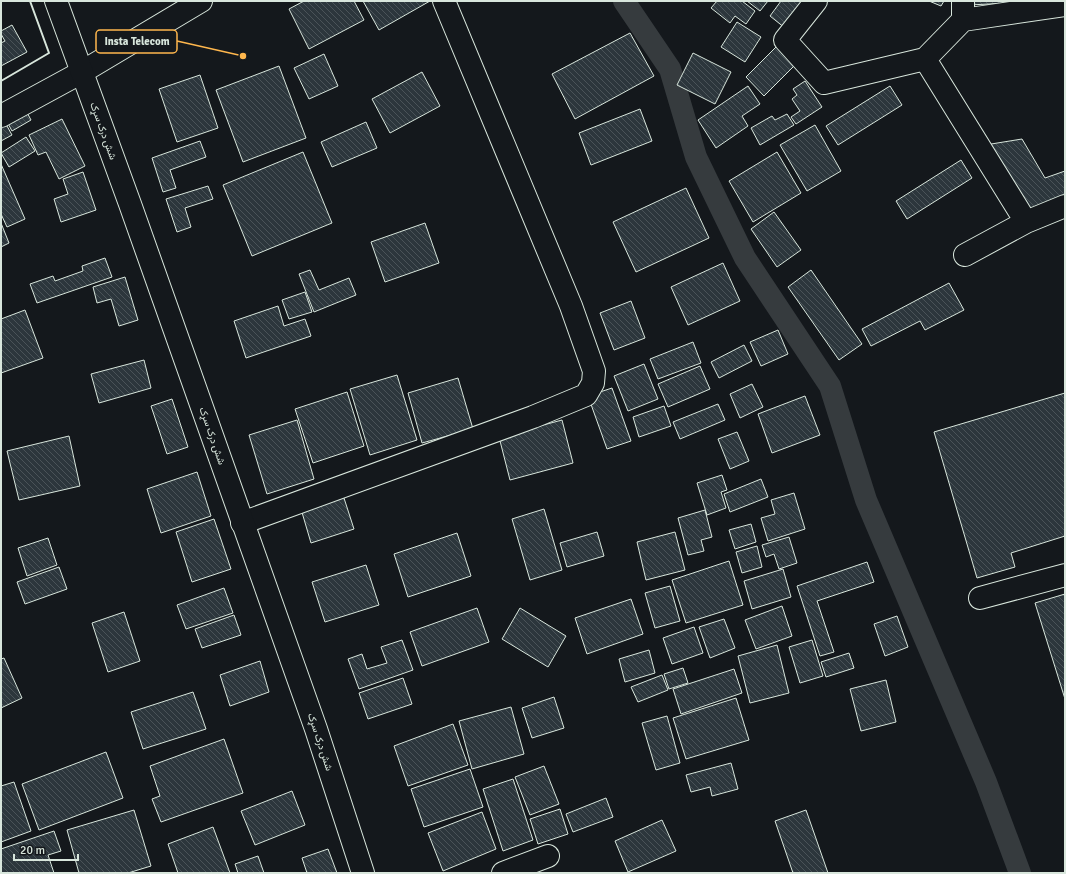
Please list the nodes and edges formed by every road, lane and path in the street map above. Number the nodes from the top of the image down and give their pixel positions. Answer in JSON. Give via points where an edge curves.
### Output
{"nodes":[{"id":1,"x":56,"y":1,"type":"edge"},
{"id":2,"x":201,"y":1,"type":"edge"},
{"id":3,"x":444,"y":1,"type":"edge"},
{"id":4,"x":816,"y":1,"type":"edge"},
{"id":5,"x":1065,"y":5,"type":"edge"},
{"id":6,"x":963,"y":11,"type":"edge"},
{"id":7,"x":925,"y":59,"type":"junction"},
{"id":8,"x":82,"y":72,"type":"junction"},
{"id":9,"x":1,"y":116,"type":"edge"},
{"id":10,"x":1065,"y":206,"type":"edge"},
{"id":11,"x":1026,"y":222,"type":"junction"},
{"id":12,"x":964,"y":255,"type":"dead end"},
{"id":13,"x":242,"y":523,"type":"junction"},
{"id":14,"x":1065,"y":575,"type":"edge"},
{"id":15,"x":980,"y":598,"type":"dead end"},
{"id":16,"x":548,"y":856,"type":"dead end"},
{"id":17,"x":363,"y":873,"type":"edge"},
{"id":18,"x":503,"y":873,"type":"edge"}],
"edges":[{"from":1,"to":8,"type":"street","name":"شش درک سړک"},
{"from":2,"to":8,"type":"street"},
{"from":3,"to":13,"type":"street","via":[[571,306],[594,372],[593,383],[586,395],[533,417]]},
{"from":4,"to":7,"type":"street","via":[[785,40],[824,83]]},
{"from":5,"to":6,"type":"street"},
{"from":6,"to":7,"type":"street"},
{"from":7,"to":11,"type":"street"},
{"from":8,"to":9,"type":"street"},
{"from":8,"to":13,"type":"street","name":"شش درک سړک"},
{"from":10,"to":11,"type":"street"},
{"from":11,"to":12,"type":"street"},
{"from":13,"to":17,"type":"street","name":"شش درک سړک","via":[[316,729]]},
{"from":14,"to":15,"type":"street"},
{"from":16,"to":18,"type":"street"}]}
